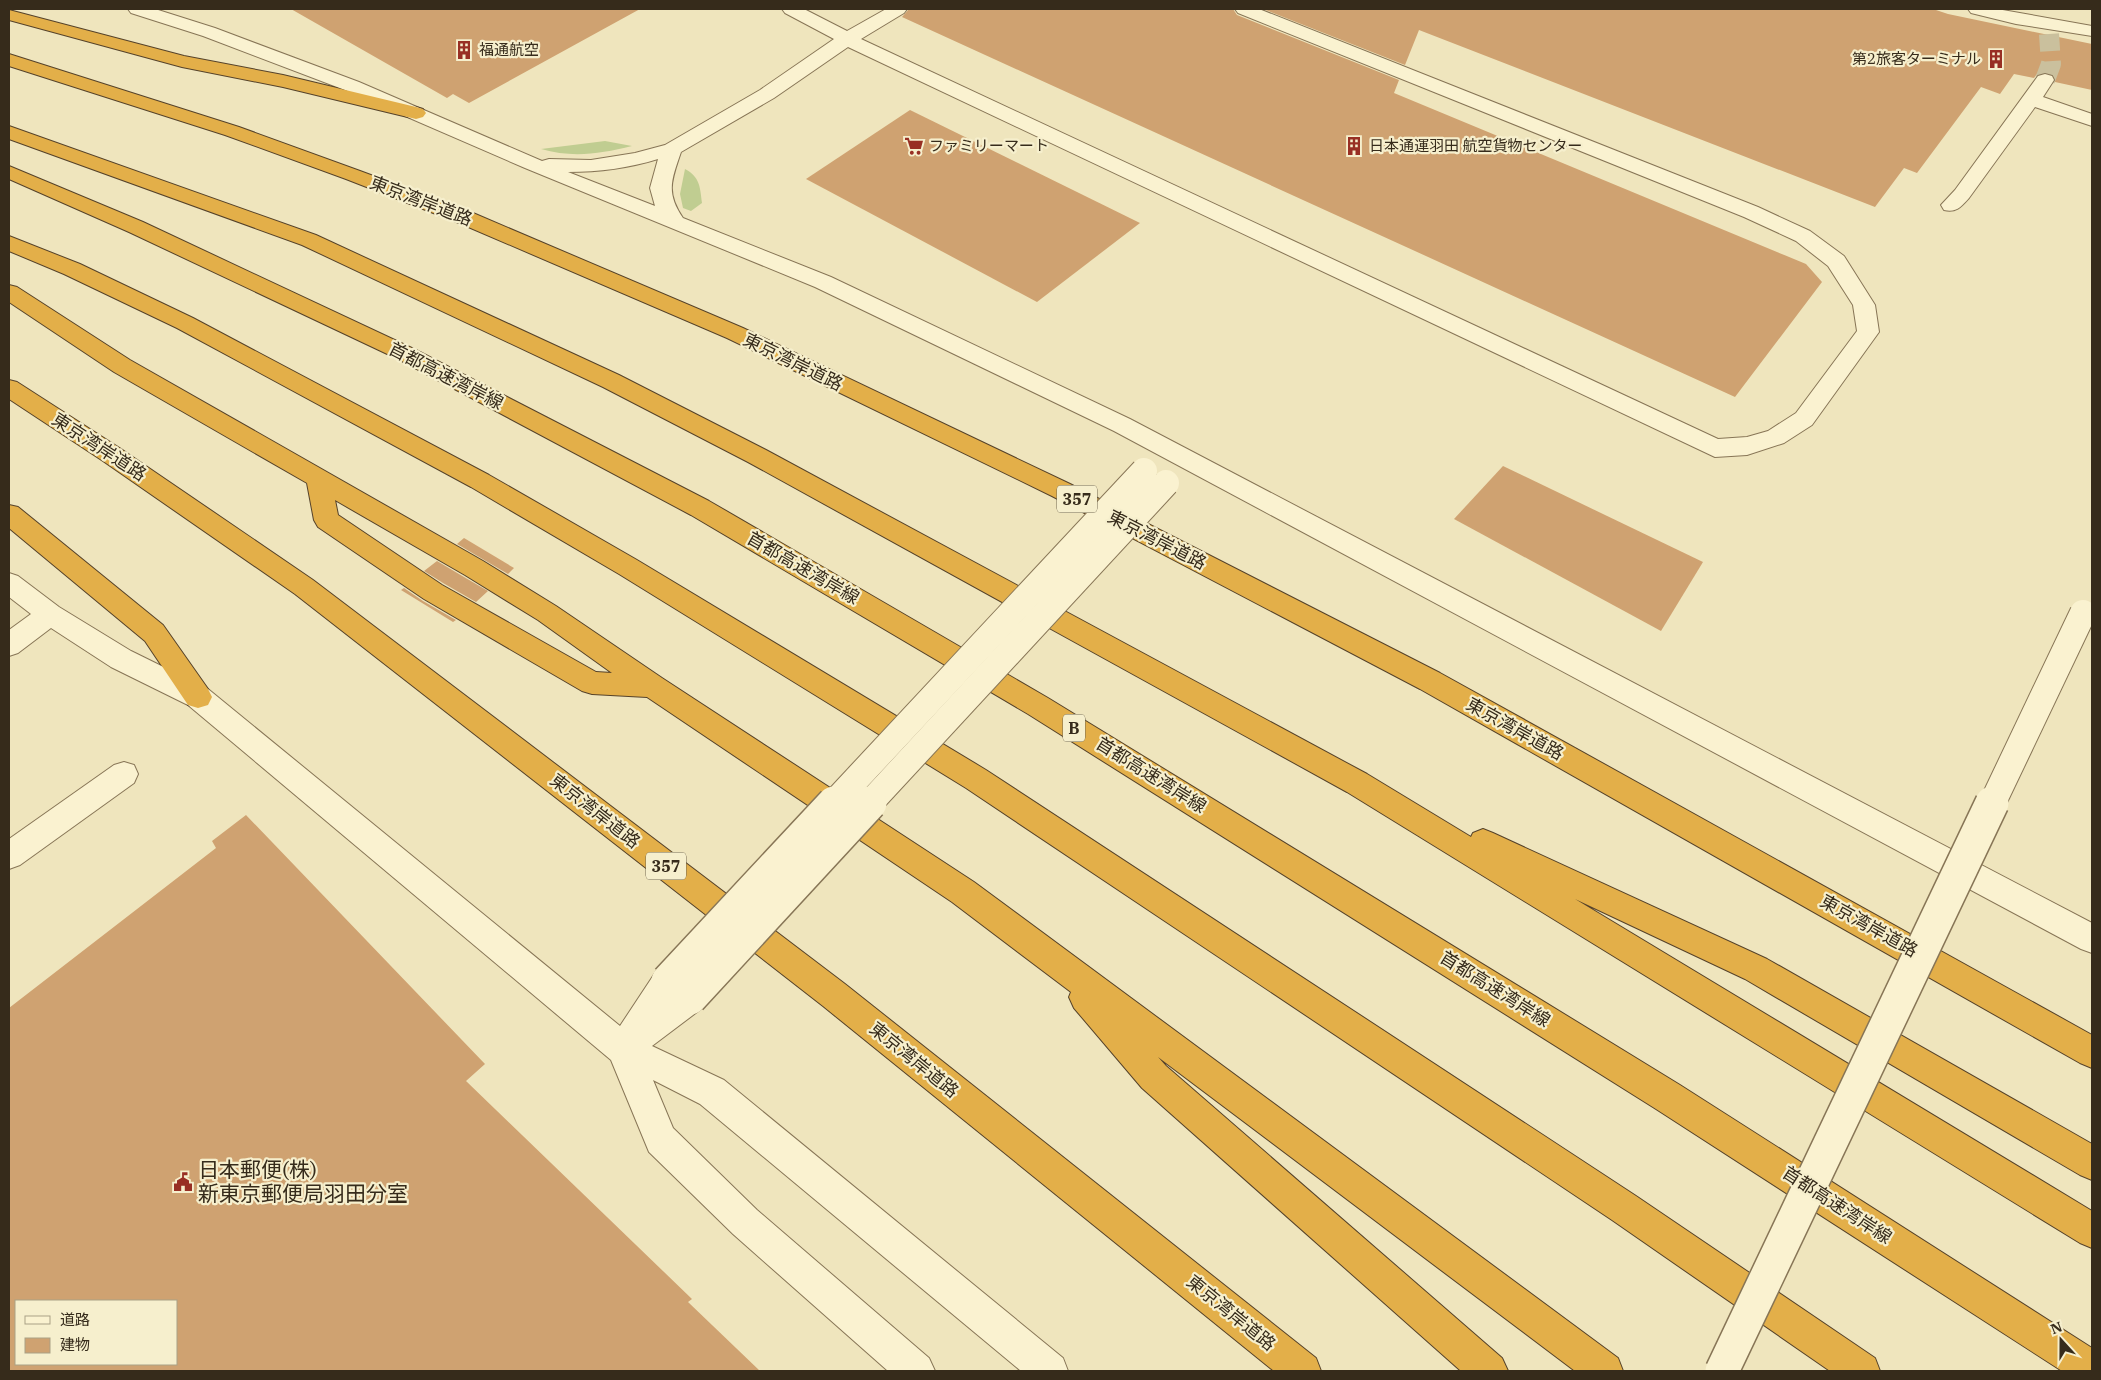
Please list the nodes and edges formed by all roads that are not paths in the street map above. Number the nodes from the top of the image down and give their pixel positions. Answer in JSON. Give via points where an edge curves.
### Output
{"nodes":[{"id":1,"x":137,"y":9,"type":"edge"},
{"id":2,"x":791,"y":9,"type":"edge"},
{"id":3,"x":898,"y":9,"type":"edge"},
{"id":4,"x":1244,"y":9,"type":"edge"},
{"id":5,"x":1977,"y":9,"type":"edge"},
{"id":6,"x":9,"y":15,"type":"edge"},
{"id":7,"x":2092,"y":31,"type":"edge"},
{"id":8,"x":847,"y":39,"type":"junction"},
{"id":9,"x":9,"y":60,"type":"edge"},
{"id":10,"x":2046,"y":80,"type":"tunnel mouth"},
{"id":11,"x":2031,"y":99,"type":"junction"},
{"id":12,"x":416,"y":113,"type":"junction"},
{"id":13,"x":2092,"y":120,"type":"edge"},
{"id":14,"x":9,"y":132,"type":"edge"},
{"id":15,"x":672,"y":149,"type":"junction"},
{"id":16,"x":532,"y":164,"type":"junction"},
{"id":17,"x":9,"y":172,"type":"edge"},
{"id":18,"x":1951,"y":205,"type":"dead end"},
{"id":19,"x":676,"y":223,"type":"junction"},
{"id":20,"x":9,"y":242,"type":"edge"},
{"id":21,"x":9,"y":292,"type":"edge"},
{"id":22,"x":9,"y":388,"type":"edge"},
{"id":23,"x":1175,"y":453,"type":"junction"},
{"id":24,"x":318,"y":479,"type":"junction"},
{"id":25,"x":9,"y":514,"type":"edge"},
{"id":26,"x":9,"y":583,"type":"edge"},
{"id":27,"x":2092,"y":612,"type":"edge"},
{"id":28,"x":50,"y":614,"type":"junction"},
{"id":29,"x":9,"y":644,"type":"edge"},
{"id":30,"x":652,"y":686,"type":"junction"},
{"id":31,"x":198,"y":697,"type":"junction"},
{"id":32,"x":124,"y":774,"type":"dead end"},
{"id":33,"x":1357,"y":783,"type":"junction"},
{"id":34,"x":9,"y":856,"type":"edge"},
{"id":35,"x":2092,"y":939,"type":"edge"},
{"id":36,"x":1050,"y":956,"type":"junction"},
{"id":37,"x":623,"y":1049,"type":"junction"},
{"id":38,"x":2092,"y":1052,"type":"edge"},
{"id":39,"x":2092,"y":1163,"type":"edge"},
{"id":40,"x":2092,"y":1231,"type":"edge"},
{"id":41,"x":2092,"y":1369,"type":"edge"},
{"id":42,"x":916,"y":1371,"type":"edge"},
{"id":43,"x":1050,"y":1371,"type":"edge"},
{"id":44,"x":1303,"y":1371,"type":"edge"},
{"id":45,"x":1489,"y":1371,"type":"edge"},
{"id":46,"x":1605,"y":1371,"type":"edge"},
{"id":47,"x":1722,"y":1371,"type":"edge"},
{"id":48,"x":1862,"y":1371,"type":"edge"}],
"edges":[{"from":1,"to":12,"type":"street","via":[[209,32]]},
{"from":2,"to":8,"type":"street"},
{"from":3,"to":8,"type":"street"},
{"from":4,"to":8,"type":"street","via":[[1742,208],[1803,236],[1836,260],[1864,305],[1868,332],[1804,419],[1776,437],[1747,446],[1715,448]]},
{"from":5,"to":7,"type":"street","via":[[2048,30]]},
{"from":6,"to":12,"type":"highway","via":[[182,61]]},
{"from":8,"to":15,"type":"street","via":[[767,94]]},
{"from":9,"to":38,"type":"highway","name":"東京湾岸道路","number":"357","via":[[232,131],[353,174],[466,218],[744,338],[1061,490],[1430,681]]},
{"from":10,"to":11,"type":"street"},
{"from":11,"to":13,"type":"street"},
{"from":11,"to":18,"type":"street"},
{"from":12,"to":16,"type":"street"},
{"from":14,"to":33,"type":"highway","via":[[310,240],[611,381],[757,456]]},
{"from":15,"to":16,"type":"street","via":[[637,159],[591,166]]},
{"from":15,"to":19,"type":"street","via":[[660,185],[660,197]]},
{"from":16,"to":19,"type":"street"},
{"from":17,"to":41,"type":"highway","name":"首都高速湾岸線","number":"B","via":[[136,227],[408,355],[700,508],[1038,706],[1668,1097]]},
{"from":19,"to":23,"type":"street","via":[[823,282]]},
{"from":20,"to":48,"type":"highway","via":[[202,332],[480,481],[653,582],[976,779],[1624,1208]]},
{"from":21,"to":24,"type":"highway","via":[[122,366]]},
{"from":22,"to":44,"type":"highway","name":"東京湾岸道路","number":"357","via":[[304,587],[834,996]]},
{"from":23,"to":35,"type":"street"},
{"from":23,"to":37,"type":"street","bridge":true},
{"from":24,"to":30,"type":"highway","via":[[547,613]]},
{"from":24,"to":30,"type":"highway","via":[[327,520],[433,592],[592,683]]},
{"from":25,"to":31,"type":"highway","via":[[154,633]]},
{"from":26,"to":28,"type":"street"},
{"from":27,"to":47,"type":"street","bridge":true,"via":[[2083,613]]},
{"from":28,"to":29,"type":"street"},
{"from":28,"to":31,"type":"street","via":[[121,659]]},
{"from":30,"to":36,"type":"highway","via":[[963,892]]},
{"from":31,"to":37,"type":"street"},
{"from":32,"to":34,"type":"street"},
{"from":33,"to":39,"type":"highway","via":[[1756,969]]},
{"from":33,"to":40,"type":"highway"},
{"from":36,"to":45,"type":"highway","via":[[1154,1077]]},
{"from":36,"to":46,"type":"highway"},
{"from":37,"to":42,"type":"street","via":[[661,1140],[746,1222]]},
{"from":37,"to":43,"type":"street","via":[[712,1092]]}]}
